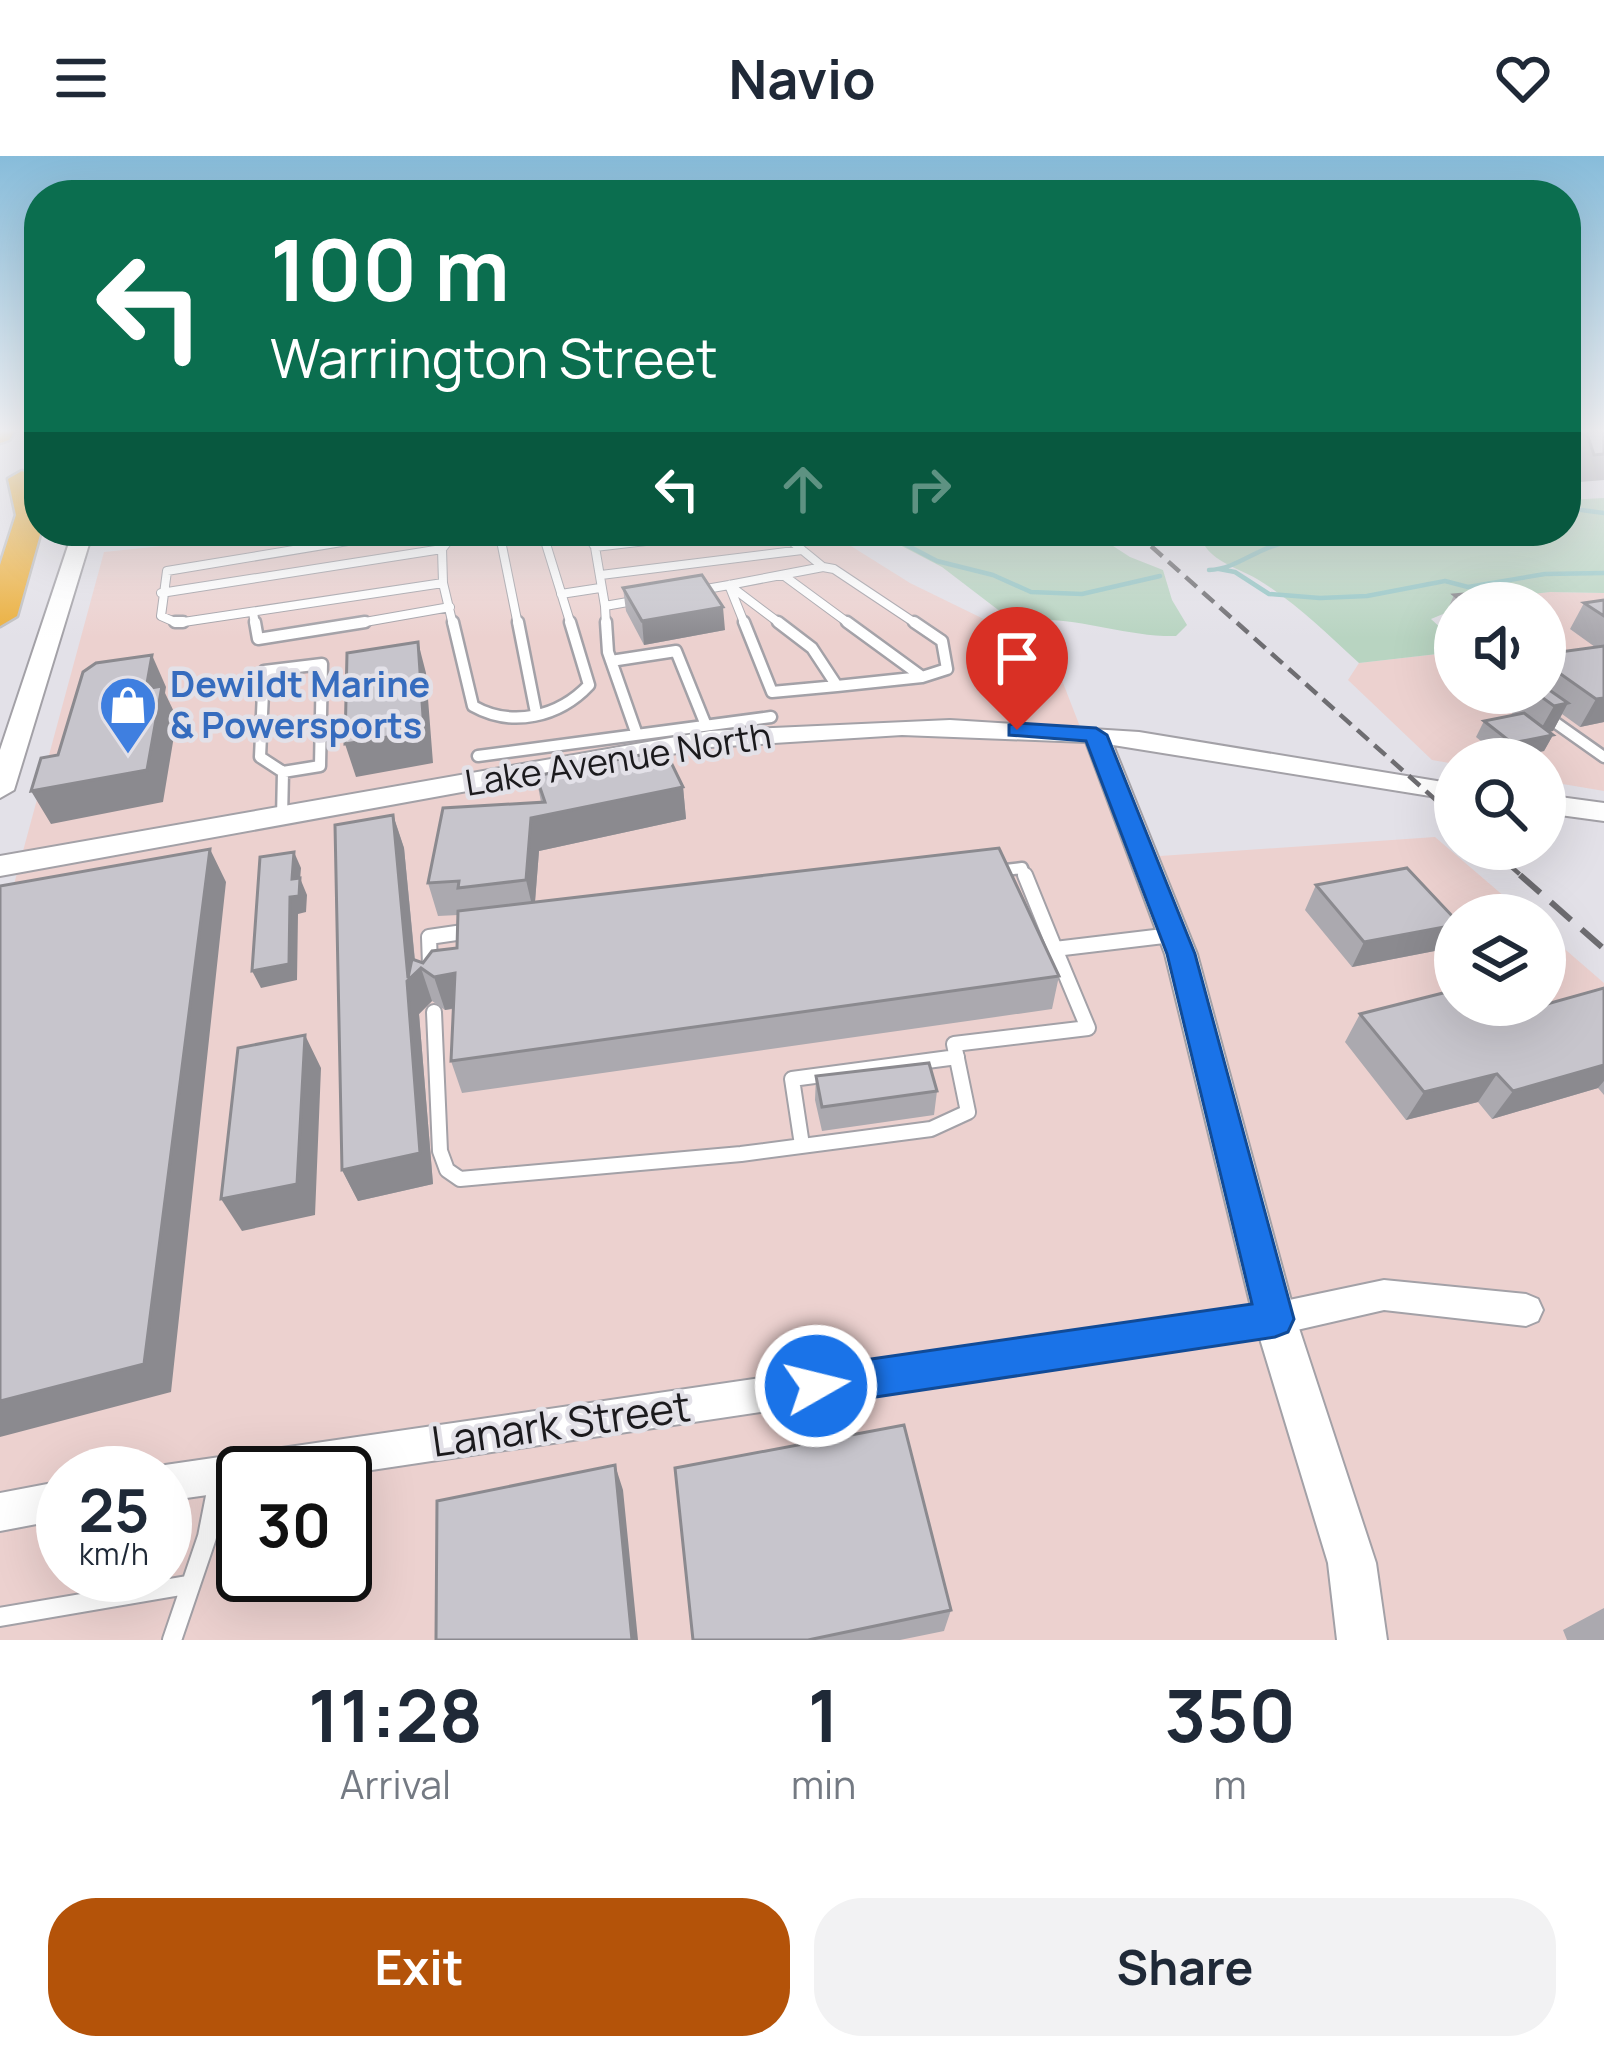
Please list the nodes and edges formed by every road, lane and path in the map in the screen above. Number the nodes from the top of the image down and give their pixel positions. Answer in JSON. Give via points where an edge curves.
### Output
{"nodes":[{"id":1,"x":13,"y":500,"type":"edge"},
{"id":2,"x":0,"y":529,"type":"edge"},
{"id":3,"x":24,"y":538,"type":"edge"},
{"id":4,"x":78,"y":546,"type":"edge"},
{"id":5,"x":318,"y":546,"type":"edge"},
{"id":6,"x":444,"y":546,"type":"edge"},
{"id":7,"x":502,"y":546,"type":"edge"},
{"id":8,"x":547,"y":546,"type":"edge"},
{"id":9,"x":603,"y":546,"type":"edge"},
{"id":10,"x":797,"y":546,"type":"edge"},
{"id":11,"x":595,"y":547,"type":"joint"},
{"id":12,"x":442,"y":549,"type":"junction"},
{"id":13,"x":802,"y":550,"type":"junction"},
{"id":14,"x":823,"y":567,"type":"junction"},
{"id":15,"x":601,"y":575,"type":"junction"},
{"id":16,"x":783,"y":575,"type":"junction"},
{"id":17,"x":443,"y":583,"type":"junction"},
{"id":18,"x":729,"y":585,"type":"junction"},
{"id":19,"x":601,"y":588,"type":"junction"},
{"id":20,"x":688,"y":592,"type":"edge"},
{"id":21,"x":161,"y":593,"type":"junction"},
{"id":22,"x":561,"y":594,"type":"junction"},
{"id":23,"x":646,"y":599,"type":"edge"},
{"id":24,"x":604,"y":606,"type":"junction"},
{"id":25,"x":449,"y":607,"type":"junction"},
{"id":26,"x":253,"y":612,"type":"junction"},
{"id":27,"x":0,"y":616,"type":"edge"},
{"id":28,"x":611,"y":661,"type":"junction"},
{"id":29,"x":922,"y":677,"type":"junction"},
{"id":30,"x":837,"y":686,"type":"junction"},
{"id":31,"x":772,"y":692,"type":"junction"},
{"id":32,"x":536,"y":713,"type":"junction"},
{"id":33,"x":1545,"y":714,"type":"edge"},
{"id":34,"x":705,"y":723,"type":"junction"},
{"id":35,"x":772,"y":724,"type":"junction"},
{"id":36,"x":636,"y":732,"type":"junction"},
{"id":37,"x":1096,"y":735,"type":"junction"},
{"id":38,"x":607,"y":747,"type":"junction"},
{"id":39,"x":569,"y":753,"type":"junction"},
{"id":40,"x":478,"y":756,"type":"dead end"},
{"id":41,"x":1604,"y":757,"type":"edge"},
{"id":42,"x":284,"y":772,"type":"junction"},
{"id":43,"x":1434,"y":789,"type":"edge"},
{"id":44,"x":0,"y":790,"type":"edge"},
{"id":45,"x":1566,"y":807,"type":"edge"},
{"id":46,"x":1604,"y":812,"type":"edge"},
{"id":47,"x":282,"y":818,"type":"junction"},
{"id":48,"x":0,"y":866,"type":"edge"},
{"id":49,"x":978,"y":872,"type":"edge"},
{"id":50,"x":475,"y":931,"type":"edge"},
{"id":51,"x":1173,"y":935,"type":"junction"},
{"id":52,"x":1055,"y":949,"type":"junction"},
{"id":53,"x":432,"y":985,"type":"edge"},
{"id":54,"x":434,"y":1012,"type":"dead end"},
{"id":55,"x":956,"y":1057,"type":"junction"},
{"id":56,"x":802,"y":1145,"type":"junction"},
{"id":57,"x":1526,"y":1310,"type":"dead end"},
{"id":58,"x":1275,"y":1319,"type":"junction"},
{"id":59,"x":372,"y":1452,"type":"edge"},
{"id":60,"x":216,"y":1490,"type":"edge"},
{"id":61,"x":36,"y":1505,"type":"edge"},
{"id":62,"x":0,"y":1512,"type":"edge"},
{"id":63,"x":192,"y":1573,"type":"edge"},
{"id":64,"x":88,"y":1602,"type":"edge"},
{"id":65,"x":182,"y":1602,"type":"edge"},
{"id":66,"x":0,"y":1617,"type":"edge"},
{"id":67,"x":172,"y":1640,"type":"edge"},
{"id":68,"x":1362,"y":1640,"type":"edge"}],
"edges":[{"from":1,"to":2,"type":"highway"},
{"from":3,"to":27,"type":"highway"},
{"from":4,"to":44,"type":"street"},
{"from":5,"to":21,"type":"lane","via":[[167,571]]},
{"from":6,"to":12,"type":"lane"},
{"from":7,"to":32,"type":"lane"},
{"from":8,"to":22,"type":"lane"},
{"from":9,"to":11,"type":"lane"},
{"from":10,"to":13,"type":"lane"},
{"from":11,"to":15,"type":"lane"},
{"from":12,"to":17,"type":"lane"},
{"from":12,"to":21,"type":"lane"},
{"from":13,"to":14,"type":"lane"},
{"from":13,"to":15,"type":"lane"},
{"from":14,"to":16,"type":"lane"},
{"from":14,"to":29,"type":"lane","via":[[942,641],[947,669]]},
{"from":15,"to":19,"type":"lane"},
{"from":16,"to":18,"type":"lane"},
{"from":16,"to":29,"type":"lane"},
{"from":17,"to":25,"type":"lane"},
{"from":17,"to":26,"type":"lane"},
{"from":18,"to":20,"type":"lane"},
{"from":18,"to":30,"type":"lane","via":[[812,648]]},
{"from":18,"to":31,"type":"lane"},
{"from":19,"to":22,"type":"lane"},
{"from":19,"to":24,"type":"lane"},
{"from":21,"to":26,"type":"lane","via":[[161,616],[176,623]]},
{"from":22,"to":32,"type":"lane","via":[[589,685],[578,700]]},
{"from":23,"to":24,"type":"lane"},
{"from":24,"to":28,"type":"lane"},
{"from":25,"to":26,"type":"lane","via":[[270,640],[258,638]]},
{"from":25,"to":32,"type":"lane","via":[[473,706],[508,718]]},
{"from":28,"to":34,"type":"lane","via":[[676,651]]},
{"from":28,"to":36,"type":"lane"},
{"from":29,"to":30,"type":"lane"},
{"from":30,"to":31,"type":"lane"},
{"from":31,"to":35,"type":"lane"},
{"from":33,"to":41,"type":"lane"},
{"from":34,"to":35,"type":"lane"},
{"from":34,"to":36,"type":"lane"},
{"from":35,"to":37,"type":"street","name":"Lake Avenue North"},
{"from":35,"to":38,"type":"street","name":"Lake Avenue North"},
{"from":36,"to":38,"type":"lane"},
{"from":37,"to":43,"type":"street","name":"Lake Avenue North"},
{"from":37,"to":51,"type":"street"},
{"from":38,"to":39,"type":"street","name":"Lake Avenue North"},
{"from":39,"to":40,"type":"lane"},
{"from":39,"to":47,"type":"street","name":"Lake Avenue North"},
{"from":42,"to":42,"type":"lane","via":[[260,757],[264,671],[322,664],[320,766]]},
{"from":42,"to":47,"type":"lane"},
{"from":45,"to":46,"type":"street"},
{"from":47,"to":48,"type":"street","name":"Lake Avenue North"},
{"from":49,"to":52,"type":"lane","via":[[1022,868]]},
{"from":50,"to":53,"type":"lane","via":[[429,937]]},
{"from":51,"to":52,"type":"lane"},
{"from":51,"to":58,"type":"street"},
{"from":52,"to":55,"type":"lane","via":[[1088,1028],[954,1044]]},
{"from":54,"to":56,"type":"lane","via":[[440,1150],[460,1180]]},
{"from":55,"to":56,"type":"lane","via":[[968,1112],[961,1119]]},
{"from":55,"to":56,"type":"lane","via":[[791,1079]]},
{"from":57,"to":58,"type":"street","name":"Lanark Street","via":[[1384,1294]]},
{"from":58,"to":59,"type":"street","name":"Lanark Street"},
{"from":58,"to":68,"type":"street","via":[[1352,1563]]},
{"from":60,"to":63,"type":"lane"},
{"from":61,"to":62,"type":"street"},
{"from":64,"to":66,"type":"lane"},
{"from":65,"to":67,"type":"lane"}]}
